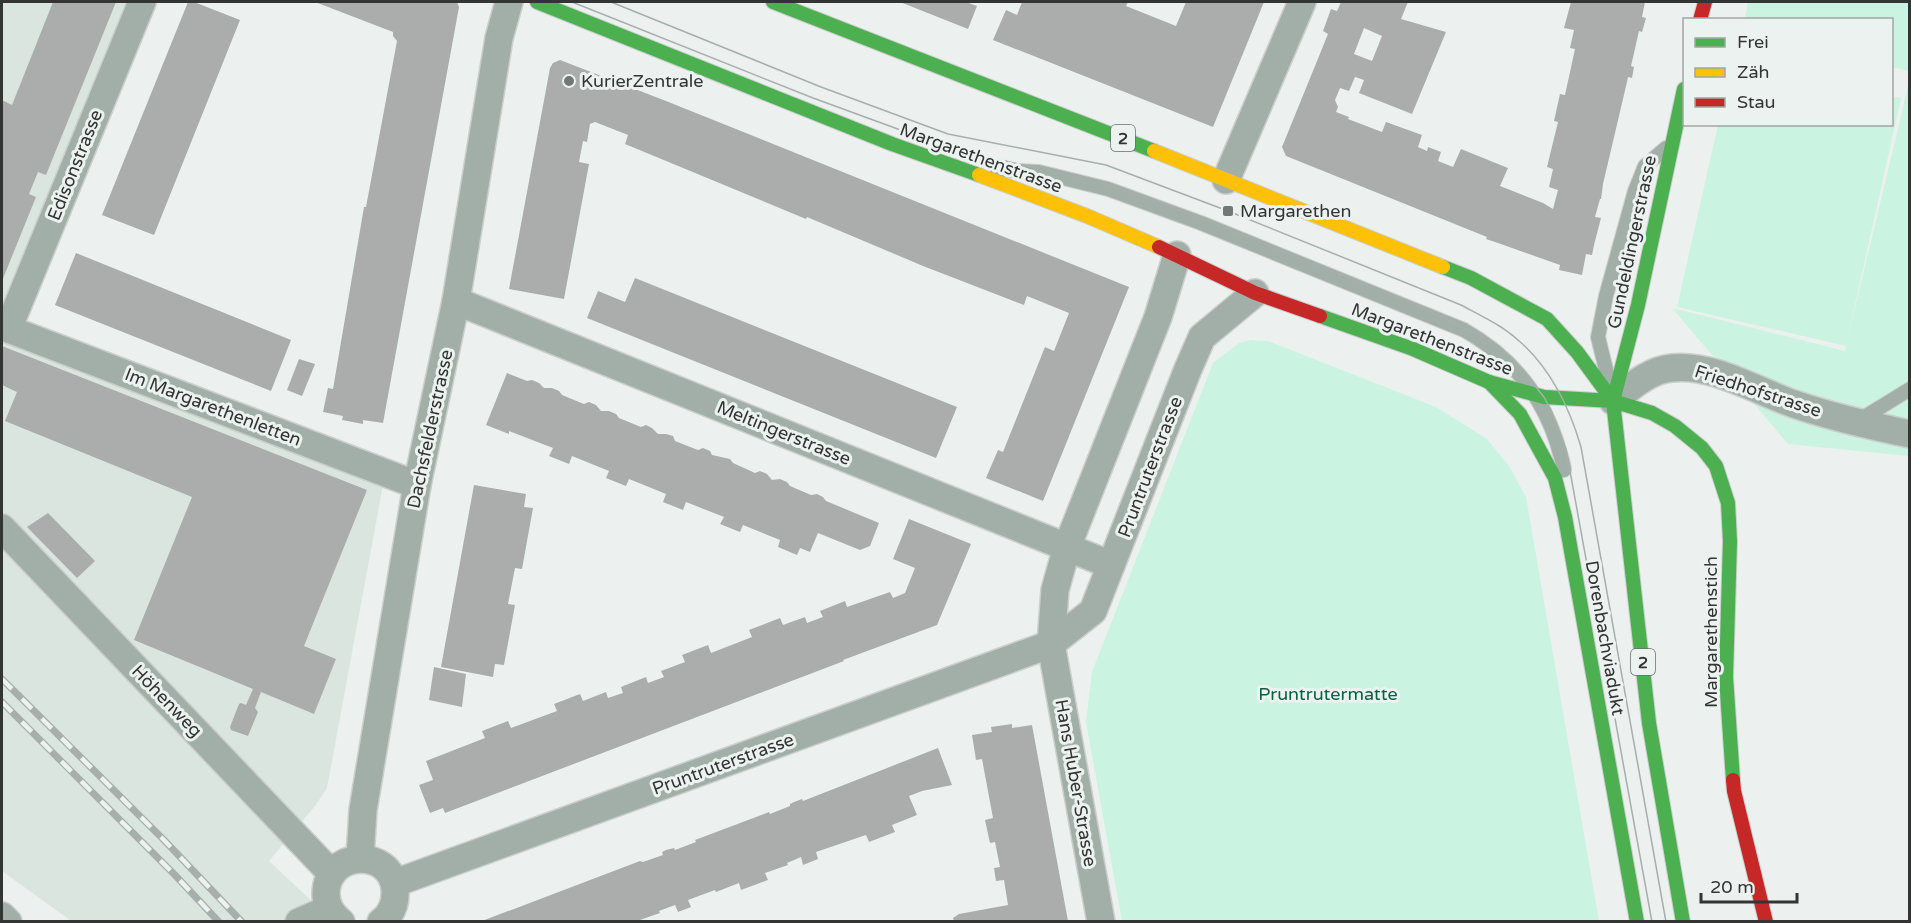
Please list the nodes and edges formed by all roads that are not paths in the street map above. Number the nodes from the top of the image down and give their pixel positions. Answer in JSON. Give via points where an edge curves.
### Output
{"nodes":[{"id":1,"x":142,"y":2,"type":"edge"},
{"id":2,"x":509,"y":2,"type":"edge"},
{"id":3,"x":537,"y":2,"type":"edge"},
{"id":4,"x":773,"y":2,"type":"edge"},
{"id":5,"x":1302,"y":2,"type":"edge"},
{"id":6,"x":1705,"y":2,"type":"edge"},
{"id":7,"x":1701,"y":18,"type":"edge"},
{"id":8,"x":1683,"y":94,"type":"edge"},
{"id":9,"x":1672,"y":143,"type":"junction"},
{"id":10,"x":959,"y":167,"type":"junction"},
{"id":11,"x":1226,"y":180,"type":"junction"},
{"id":12,"x":1178,"y":255,"type":"junction"},
{"id":13,"x":1255,"y":293,"type":"junction"},
{"id":14,"x":456,"y":301,"type":"junction"},
{"id":15,"x":8,"y":329,"type":"joint"},
{"id":16,"x":1489,"y":382,"type":"junction"},
{"id":17,"x":1910,"y":389,"type":"edge"},
{"id":18,"x":1536,"y":395,"type":"junction"},
{"id":19,"x":1613,"y":401,"type":"junction"},
{"id":20,"x":1856,"y":422,"type":"junction"},
{"id":21,"x":1910,"y":434,"type":"edge"},
{"id":22,"x":417,"y":485,"type":"junction"},
{"id":23,"x":1565,"y":517,"type":"junction"},
{"id":24,"x":2,"y":528,"type":"edge"},
{"id":25,"x":1067,"y":547,"type":"junction"},
{"id":26,"x":1111,"y":565,"type":"junction"},
{"id":27,"x":1051,"y":644,"type":"junction"},
{"id":28,"x":360,"y":858,"type":"junction"},
{"id":29,"x":332,"y":874,"type":"junction"},
{"id":30,"x":394,"y":883,"type":"junction"},
{"id":31,"x":2,"y":916,"type":"edge"},
{"id":32,"x":319,"y":918,"type":"edge"},
{"id":33,"x":8,"y":921,"type":"edge"},
{"id":34,"x":384,"y":921,"type":"edge"},
{"id":35,"x":1101,"y":921,"type":"edge"},
{"id":36,"x":1637,"y":921,"type":"edge"},
{"id":37,"x":1683,"y":921,"type":"edge"},
{"id":38,"x":1766,"y":921,"type":"edge"}],
"edges":[{"from":1,"to":15,"type":"street","name":"Edisonstrasse"},
{"from":2,"to":14,"type":"street","name":"Dachsfelderstrasse","via":[[499,38]]},
{"from":3,"to":10,"type":"main road","name":"Margarethenstrasse"},
{"from":4,"to":11,"type":"main road","number":"2"},
{"from":5,"to":11,"type":"street"},
{"from":6,"to":7,"type":"main road"},
{"from":8,"to":9,"type":"main road","name":"Gundeldingerstrasse"},
{"from":9,"to":19,"type":"main road","name":"Gundeldingerstrasse"},
{"from":9,"to":19,"type":"lane","via":[[1645,166],[1606,296],[1598,338]]},
{"from":10,"to":12,"type":"main road","name":"Margarethenstrasse"},
{"from":10,"to":18,"type":"lane","via":[[1039,172],[1108,189],[1201,223],[1464,330],[1496,351]]},
{"from":11,"to":19,"type":"main road","number":"2","via":[[1471,278],[1516,301],[1547,319]]},
{"from":12,"to":13,"type":"main road","name":"Margarethenstrasse"},
{"from":12,"to":25,"type":"street"},
{"from":13,"to":16,"type":"main road","name":"Margarethenstrasse","via":[[1413,349]]},
{"from":13,"to":26,"type":"street","name":"Pruntruterstrasse","via":[[1202,338]]},
{"from":14,"to":22,"type":"street","name":"Dachsfelderstrasse"},
{"from":14,"to":25,"type":"street","name":"Meltingerstrasse"},
{"from":15,"to":22,"type":"street","name":"Im Margarethenletten"},
{"from":16,"to":18,"type":"main road","name":"Margarethenstrasse"},
{"from":16,"to":23,"type":"main road","name":"Dorenbachviadukt","via":[[1520,414],[1555,478]]},
{"from":17,"to":20,"type":"lane"},
{"from":18,"to":19,"type":"main road","name":"Margarethenstrasse"},
{"from":18,"to":23,"type":"lane","via":[[1563,464]]},
{"from":19,"to":20,"type":"street","name":"Friedhofstrasse","via":[[1639,380],[1670,368],[1697,367]]},
{"from":19,"to":37,"type":"main road","name":"Dorenbachviadukt","number":"2","via":[[1650,723]]},
{"from":19,"to":38,"type":"main road","name":"Margarethenstich","via":[[1652,413],[1702,448],[1716,466],[1728,503],[1726,677],[1734,791]]},
{"from":20,"to":21,"type":"street","name":"Friedhofstrasse"},
{"from":22,"to":28,"type":"street","name":"Dachsfelderstrasse","via":[[363,810]]},
{"from":23,"to":36,"type":"main road","name":"Dorenbachviadukt"},
{"from":24,"to":29,"type":"street","name":"Höhenweg"},
{"from":25,"to":26,"type":"street","name":"Meltingerstrasse"},
{"from":25,"to":27,"type":"street","via":[[1055,590]]},
{"from":26,"to":27,"type":"street","name":"Pruntruterstrasse","via":[[1093,610]]},
{"from":27,"to":30,"type":"street","name":"Pruntruterstrasse"},
{"from":27,"to":35,"type":"street","name":"Hans Huber-Strasse"},
{"from":28,"to":29,"type":"street","via":[[344,863]]},
{"from":28,"to":30,"type":"street","via":[[381,865]]},
{"from":29,"to":32,"type":"street"},
{"from":30,"to":34,"type":"street","via":[[395,902]]},
{"from":31,"to":33,"type":"street"}]}
